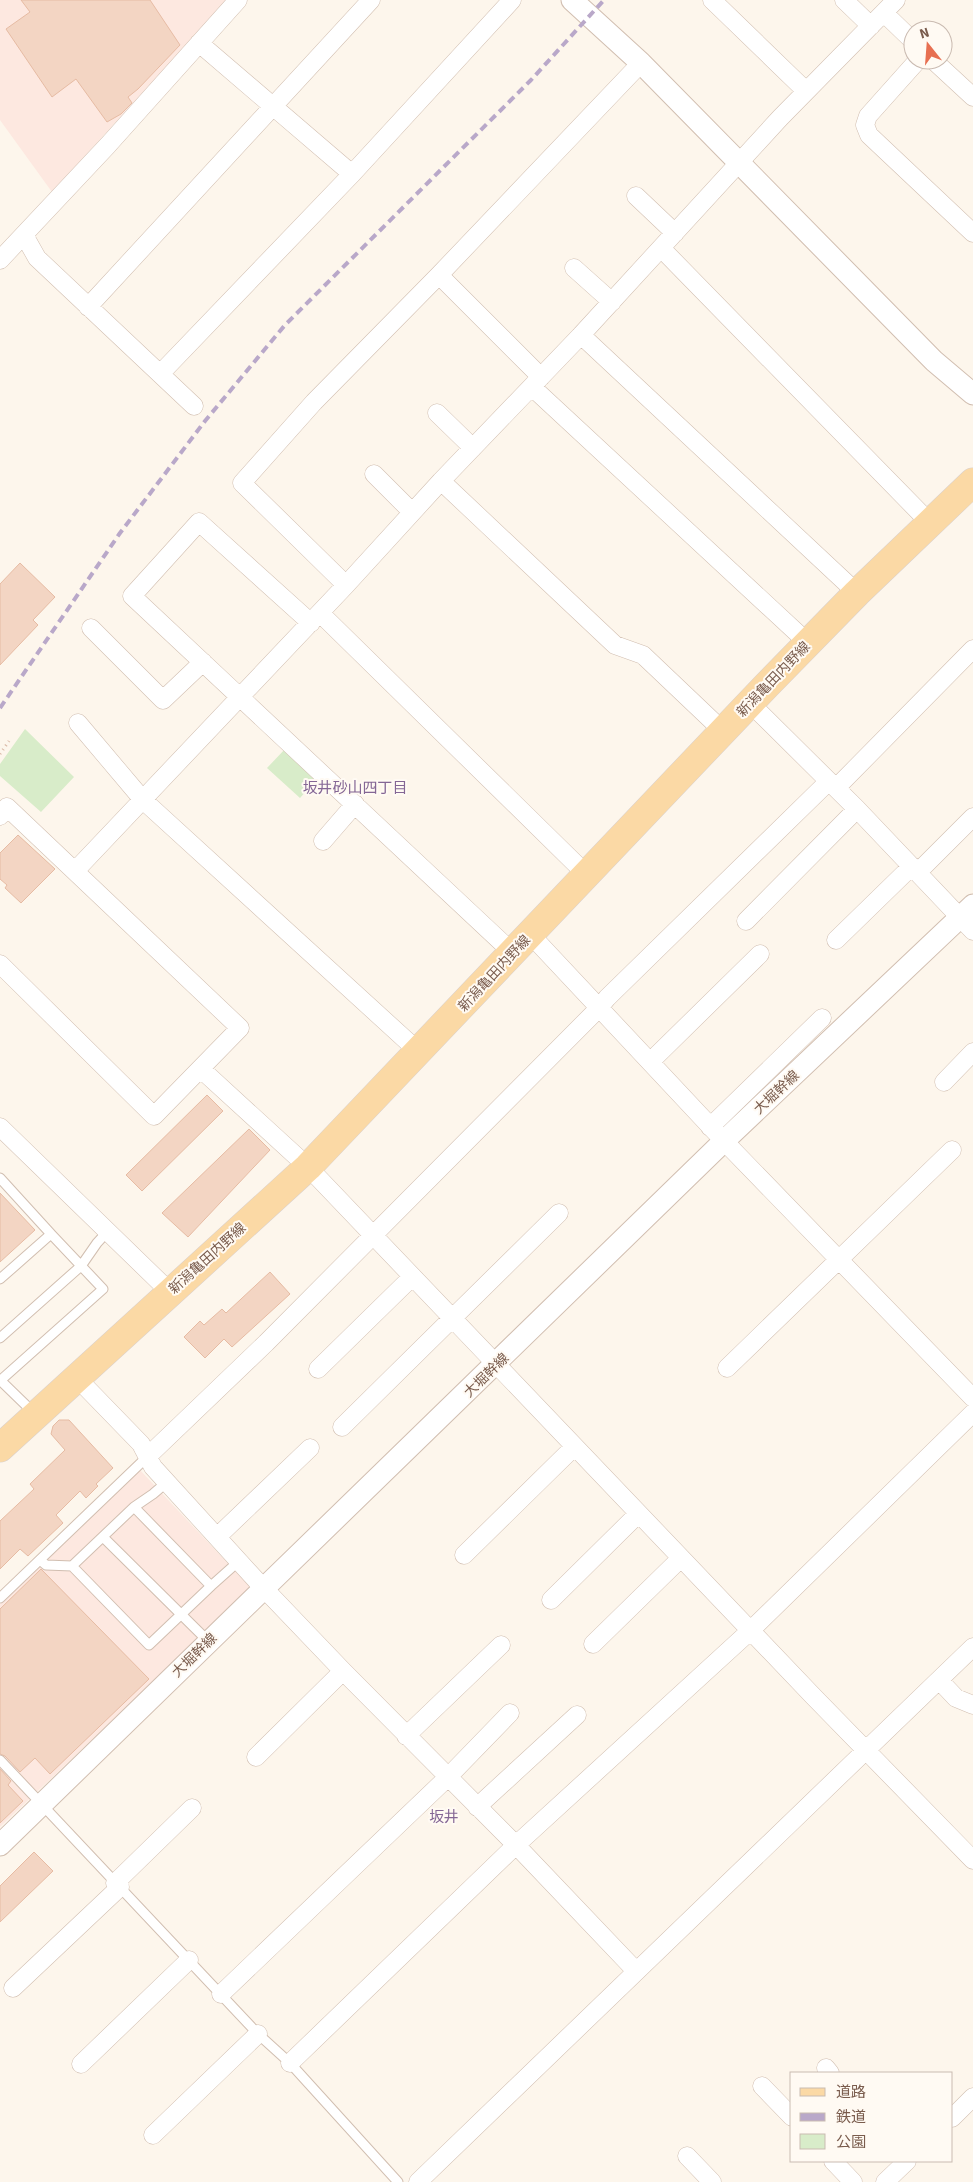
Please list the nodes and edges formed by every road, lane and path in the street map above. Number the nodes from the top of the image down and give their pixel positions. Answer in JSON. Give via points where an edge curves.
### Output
{"nodes":[{"id":1,"x":238,"y":0,"type":"edge"},
{"id":2,"x":371,"y":0,"type":"edge"},
{"id":3,"x":512,"y":0,"type":"edge"},
{"id":4,"x":572,"y":0,"type":"edge"},
{"id":5,"x":712,"y":0,"type":"edge"},
{"id":6,"x":844,"y":0,"type":"edge"},
{"id":7,"x":896,"y":0,"type":"edge"},
{"id":8,"x":884,"y":13,"type":"junction"},
{"id":9,"x":871,"y":26,"type":"junction"},
{"id":10,"x":903,"y":31,"type":"edge"},
{"id":11,"x":199,"y":43,"type":"junction"},
{"id":12,"x":641,"y":63,"type":"junction"},
{"id":13,"x":909,"y":70,"type":"edge"},
{"id":14,"x":944,"y":70,"type":"edge"},
{"id":15,"x":806,"y":91,"type":"junction"},
{"id":16,"x":973,"y":97,"type":"edge"},
{"id":17,"x":273,"y":107,"type":"junction"},
{"id":18,"x":740,"y":164,"type":"junction"},
{"id":19,"x":352,"y":174,"type":"junction"},
{"id":20,"x":636,"y":196,"type":"dead end"},
{"id":21,"x":973,"y":233,"type":"edge"},
{"id":22,"x":675,"y":234,"type":"junction"},
{"id":23,"x":24,"y":235,"type":"junction"},
{"id":24,"x":661,"y":248,"type":"junction"},
{"id":25,"x":0,"y":260,"type":"edge"},
{"id":26,"x":574,"y":268,"type":"dead end"},
{"id":27,"x":439,"y":275,"type":"junction"},
{"id":28,"x":612,"y":302,"type":"junction"},
{"id":29,"x":88,"y":306,"type":"junction"},
{"id":30,"x":581,"y":335,"type":"junction"},
{"id":31,"x":160,"y":374,"type":"junction"},
{"id":32,"x":537,"y":382,"type":"junction"},
{"id":33,"x":973,"y":394,"type":"edge"},
{"id":34,"x":194,"y":406,"type":"dead end"},
{"id":35,"x":438,"y":413,"type":"dead end"},
{"id":36,"x":473,"y":448,"type":"junction"},
{"id":37,"x":374,"y":474,"type":"dead end"},
{"id":38,"x":441,"y":481,"type":"junction"},
{"id":39,"x":973,"y":482,"type":"edge"},
{"id":40,"x":412,"y":512,"type":"junction"},
{"id":41,"x":930,"y":523,"type":"junction"},
{"id":42,"x":346,"y":586,"type":"junction"},
{"id":43,"x":857,"y":593,"type":"junction"},
{"id":44,"x":316,"y":618,"type":"junction"},
{"id":45,"x":91,"y":628,"type":"dead end"},
{"id":46,"x":808,"y":643,"type":"junction"},
{"id":47,"x":973,"y":649,"type":"edge"},
{"id":48,"x":203,"y":662,"type":"junction"},
{"id":49,"x":241,"y":697,"type":"junction"},
{"id":50,"x":750,"y":703,"type":"junction"},
{"id":51,"x":78,"y":723,"type":"dead end"},
{"id":52,"x":723,"y":731,"type":"junction"},
{"id":53,"x":9,"y":741,"type":"dead end"},
{"id":54,"x":0,"y":754,"type":"edge"},
{"id":55,"x":833,"y":784,"type":"junction"},
{"id":56,"x":143,"y":800,"type":"junction"},
{"id":57,"x":355,"y":804,"type":"junction"},
{"id":58,"x":857,"y":809,"type":"junction"},
{"id":59,"x":0,"y":816,"type":"edge"},
{"id":60,"x":973,"y":818,"type":"edge"},
{"id":61,"x":323,"y":842,"type":"dead end"},
{"id":62,"x":915,"y":869,"type":"junction"},
{"id":63,"x":74,"y":871,"type":"junction"},
{"id":64,"x":586,"y":874,"type":"junction"},
{"id":65,"x":969,"y":918,"type":"edge"},
{"id":66,"x":746,"y":920,"type":"dead end"},
{"id":67,"x":836,"y":940,"type":"dead end"},
{"id":68,"x":521,"y":944,"type":"junction"},
{"id":69,"x":760,"y":954,"type":"dead end"},
{"id":70,"x":0,"y":964,"type":"edge"},
{"id":71,"x":599,"y":1008,"type":"junction"},
{"id":72,"x":822,"y":1018,"type":"dead end"},
{"id":73,"x":419,"y":1052,"type":"junction"},
{"id":74,"x":973,"y":1052,"type":"edge"},
{"id":75,"x":650,"y":1062,"type":"junction"},
{"id":76,"x":201,"y":1069,"type":"junction"},
{"id":77,"x":944,"y":1082,"type":"dead end"},
{"id":78,"x":0,"y":1127,"type":"edge"},
{"id":79,"x":717,"y":1134,"type":"junction"},
{"id":80,"x":952,"y":1150,"type":"dead end"},
{"id":81,"x":308,"y":1167,"type":"junction"},
{"id":82,"x":0,"y":1178,"type":"edge"},
{"id":83,"x":559,"y":1213,"type":"dead end"},
{"id":84,"x":108,"y":1231,"type":"junction"},
{"id":85,"x":51,"y":1234,"type":"junction"},
{"id":86,"x":373,"y":1236,"type":"junction"},
{"id":87,"x":839,"y":1259,"type":"junction"},
{"id":88,"x":81,"y":1266,"type":"junction"},
{"id":89,"x":412,"y":1277,"type":"junction"},
{"id":90,"x":0,"y":1279,"type":"edge"},
{"id":91,"x":170,"y":1292,"type":"junction"},
{"id":92,"x":452,"y":1319,"type":"junction"},
{"id":93,"x":0,"y":1338,"type":"edge"},
{"id":94,"x":496,"y":1365,"type":"junction"},
{"id":95,"x":726,"y":1368,"type":"dead end"},
{"id":96,"x":318,"y":1369,"type":"dead end"},
{"id":97,"x":77,"y":1378,"type":"junction"},
{"id":98,"x":0,"y":1380,"type":"edge"},
{"id":99,"x":973,"y":1398,"type":"edge"},
{"id":100,"x":973,"y":1413,"type":"edge"},
{"id":101,"x":36,"y":1415,"type":"junction"},
{"id":102,"x":342,"y":1427,"type":"dead end"},
{"id":103,"x":574,"y":1447,"type":"junction"},
{"id":104,"x":0,"y":1448,"type":"edge"},
{"id":105,"x":310,"y":1448,"type":"dead end"},
{"id":106,"x":147,"y":1457,"type":"junction"},
{"id":107,"x":167,"y":1482,"type":"junction"},
{"id":108,"x":134,"y":1507,"type":"junction"},
{"id":109,"x":638,"y":1514,"type":"junction"},
{"id":110,"x":103,"y":1537,"type":"junction"},
{"id":111,"x":217,"y":1537,"type":"junction"},
{"id":112,"x":464,"y":1555,"type":"dead end"},
{"id":113,"x":681,"y":1558,"type":"junction"},
{"id":114,"x":40,"y":1560,"type":"junction"},
{"id":115,"x":239,"y":1561,"type":"junction"},
{"id":116,"x":72,"y":1566,"type":"junction"},
{"id":117,"x":211,"y":1586,"type":"junction"},
{"id":118,"x":264,"y":1587,"type":"junction"},
{"id":119,"x":0,"y":1598,"type":"edge"},
{"id":120,"x":552,"y":1600,"type":"dead end"},
{"id":121,"x":180,"y":1615,"type":"junction"},
{"id":122,"x":750,"y":1631,"type":"junction"},
{"id":123,"x":208,"y":1641,"type":"junction"},
{"id":124,"x":593,"y":1644,"type":"dead end"},
{"id":125,"x":501,"y":1645,"type":"dead end"},
{"id":126,"x":973,"y":1647,"type":"edge"},
{"id":127,"x":343,"y":1671,"type":"junction"},
{"id":128,"x":939,"y":1680,"type":"junction"},
{"id":129,"x":973,"y":1705,"type":"edge"},
{"id":130,"x":510,"y":1713,"type":"dead end"},
{"id":131,"x":577,"y":1715,"type":"dead end"},
{"id":132,"x":406,"y":1736,"type":"junction"},
{"id":133,"x":868,"y":1750,"type":"junction"},
{"id":134,"x":256,"y":1757,"type":"dead end"},
{"id":135,"x":0,"y":1760,"type":"edge"},
{"id":136,"x":447,"y":1778,"type":"junction"},
{"id":137,"x":43,"y":1804,"type":"junction"},
{"id":138,"x":477,"y":1807,"type":"junction"},
{"id":139,"x":192,"y":1808,"type":"dead end"},
{"id":140,"x":0,"y":1845,"type":"edge"},
{"id":141,"x":516,"y":1845,"type":"junction"},
{"id":142,"x":973,"y":1860,"type":"edge"},
{"id":143,"x":117,"y":1885,"type":"junction"},
{"id":144,"x":189,"y":1960,"type":"junction"},
{"id":145,"x":636,"y":1971,"type":"junction"},
{"id":146,"x":13,"y":1988,"type":"dead end"},
{"id":147,"x":221,"y":1994,"type":"junction"},
{"id":148,"x":258,"y":2034,"type":"junction"},
{"id":149,"x":290,"y":2063,"type":"junction"},
{"id":150,"x":81,"y":2064,"type":"dead end"},
{"id":151,"x":762,"y":2086,"type":"dead end"},
{"id":152,"x":973,"y":2097,"type":"edge"},
{"id":153,"x":790,"y":2116,"type":"edge"},
{"id":154,"x":953,"y":2117,"type":"edge"},
{"id":155,"x":153,"y":2135,"type":"dead end"},
{"id":156,"x":687,"y":2156,"type":"dead end"},
{"id":157,"x":834,"y":2162,"type":"edge"},
{"id":158,"x":906,"y":2162,"type":"edge"},
{"id":159,"x":398,"y":2182,"type":"edge"},
{"id":160,"x":418,"y":2182,"type":"edge"},
{"id":161,"x":712,"y":2182,"type":"edge"},
{"id":162,"x":853,"y":2182,"type":"edge"},
{"id":163,"x":885,"y":2182,"type":"edge"}],
"edges":[{"from":1,"to":11,"type":"street"},
{"from":2,"to":17,"type":"street"},
{"from":3,"to":19,"type":"street"},
{"from":4,"to":12,"type":"street"},
{"from":5,"to":15,"type":"street"},
{"from":6,"to":9,"type":"street"},
{"from":7,"to":8,"type":"street"},
{"from":8,"to":9,"type":"street"},
{"from":8,"to":10,"type":"street"},
{"from":9,"to":15,"type":"street"},
{"from":11,"to":17,"type":"street"},
{"from":11,"to":23,"type":"street"},
{"from":12,"to":18,"type":"street"},
{"from":12,"to":27,"type":"street"},
{"from":13,"to":21,"type":"street","via":[[868,116],[865,124],[869,135]]},
{"from":14,"to":16,"type":"street"},
{"from":15,"to":18,"type":"street"},
{"from":17,"to":19,"type":"street"},
{"from":17,"to":29,"type":"street"},
{"from":18,"to":22,"type":"street"},
{"from":18,"to":33,"type":"street","via":[[934,362]]},
{"from":19,"to":31,"type":"street"},
{"from":20,"to":22,"type":"street"},
{"from":22,"to":24,"type":"street"},
{"from":23,"to":25,"type":"street"},
{"from":23,"to":29,"type":"street","via":[[38,258]]},
{"from":24,"to":28,"type":"street"},
{"from":24,"to":41,"type":"street"},
{"from":26,"to":28,"type":"street"},
{"from":27,"to":32,"type":"street"},
{"from":27,"to":42,"type":"street","via":[[314,402],[242,483]]},
{"from":28,"to":30,"type":"street"},
{"from":29,"to":31,"type":"street"},
{"from":30,"to":32,"type":"street"},
{"from":30,"to":43,"type":"street"},
{"from":31,"to":34,"type":"street"},
{"from":32,"to":36,"type":"street"},
{"from":32,"to":46,"type":"street"},
{"from":35,"to":36,"type":"street"},
{"from":36,"to":38,"type":"street"},
{"from":37,"to":40,"type":"street"},
{"from":38,"to":40,"type":"street"},
{"from":38,"to":52,"type":"street","via":[[615,645],[643,656]]},
{"from":39,"to":41,"type":"main road","name":"新潟亀田内野線"},
{"from":40,"to":42,"type":"street"},
{"from":41,"to":43,"type":"main road","name":"新潟亀田内野線"},
{"from":42,"to":44,"type":"street"},
{"from":43,"to":46,"type":"main road","name":"新潟亀田内野線"},
{"from":44,"to":48,"type":"street","via":[[198,522],[132,596]]},
{"from":44,"to":49,"type":"street"},
{"from":44,"to":64,"type":"street"},
{"from":45,"to":48,"type":"street","via":[[163,700]]},
{"from":46,"to":50,"type":"main road","name":"新潟亀田内野線"},
{"from":47,"to":55,"type":"street"},
{"from":48,"to":49,"type":"street"},
{"from":49,"to":56,"type":"street"},
{"from":49,"to":57,"type":"street"},
{"from":50,"to":52,"type":"main road","name":"新潟亀田内野線"},
{"from":50,"to":55,"type":"street"},
{"from":51,"to":56,"type":"street"},
{"from":52,"to":64,"type":"main road","name":"新潟亀田内野線"},
{"from":53,"to":54,"type":"path"},
{"from":55,"to":58,"type":"street"},
{"from":55,"to":71,"type":"street"},
{"from":56,"to":63,"type":"street"},
{"from":56,"to":73,"type":"street"},
{"from":57,"to":61,"type":"street"},
{"from":57,"to":68,"type":"street"},
{"from":58,"to":62,"type":"street"},
{"from":58,"to":66,"type":"street"},
{"from":59,"to":63,"type":"street","via":[[7,807]]},
{"from":60,"to":62,"type":"street"},
{"from":62,"to":65,"type":"street"},
{"from":62,"to":67,"type":"street"},
{"from":63,"to":76,"type":"street","via":[[240,1028]]},
{"from":64,"to":68,"type":"main road","name":"新潟亀田内野線"},
{"from":65,"to":79,"type":"street","name":"大堀幹線"},
{"from":68,"to":71,"type":"street"},
{"from":68,"to":73,"type":"main road","name":"新潟亀田内野線"},
{"from":69,"to":75,"type":"street"},
{"from":70,"to":76,"type":"street","via":[[154,1116]]},
{"from":71,"to":75,"type":"street"},
{"from":71,"to":86,"type":"street"},
{"from":72,"to":79,"type":"street"},
{"from":73,"to":81,"type":"main road","name":"新潟亀田内野線"},
{"from":74,"to":77,"type":"street"},
{"from":75,"to":79,"type":"street"},
{"from":76,"to":81,"type":"street"},
{"from":78,"to":84,"type":"street"},
{"from":79,"to":87,"type":"street"},
{"from":79,"to":94,"type":"street","name":"大堀幹線"},
{"from":80,"to":87,"type":"street"},
{"from":81,"to":86,"type":"street"},
{"from":81,"to":91,"type":"main road","name":"新潟亀田内野線"},
{"from":82,"to":85,"type":"lane"},
{"from":83,"to":92,"type":"street"},
{"from":84,"to":88,"type":"lane"},
{"from":84,"to":91,"type":"street"},
{"from":85,"to":88,"type":"lane"},
{"from":85,"to":90,"type":"lane"},
{"from":86,"to":89,"type":"street"},
{"from":86,"to":106,"type":"street"},
{"from":87,"to":95,"type":"street"},
{"from":87,"to":99,"type":"street"},
{"from":88,"to":93,"type":"lane"},
{"from":88,"to":98,"type":"lane","via":[[103,1289]]},
{"from":89,"to":92,"type":"street"},
{"from":89,"to":96,"type":"street"},
{"from":91,"to":97,"type":"main road","name":"新潟亀田内野線"},
{"from":92,"to":94,"type":"street"},
{"from":92,"to":102,"type":"street"},
{"from":94,"to":103,"type":"street"},
{"from":94,"to":118,"type":"street","name":"大堀幹線"},
{"from":97,"to":101,"type":"main road","name":"新潟亀田内野線"},
{"from":97,"to":106,"type":"street","via":[[141,1444]]},
{"from":98,"to":101,"type":"lane"},
{"from":100,"to":122,"type":"street"},
{"from":101,"to":104,"type":"main road","name":"新潟亀田内野線"},
{"from":103,"to":109,"type":"street"},
{"from":103,"to":112,"type":"street"},
{"from":105,"to":111,"type":"street"},
{"from":106,"to":107,"type":"street"},
{"from":106,"to":114,"type":"lane"},
{"from":107,"to":108,"type":"lane"},
{"from":107,"to":111,"type":"street"},
{"from":108,"to":110,"type":"lane"},
{"from":108,"to":117,"type":"lane"},
{"from":109,"to":113,"type":"street"},
{"from":109,"to":120,"type":"street"},
{"from":110,"to":116,"type":"lane"},
{"from":110,"to":121,"type":"lane"},
{"from":111,"to":115,"type":"street"},
{"from":113,"to":122,"type":"street"},
{"from":113,"to":124,"type":"street"},
{"from":114,"to":116,"type":"lane","via":[[46,1565]]},
{"from":114,"to":119,"type":"lane"},
{"from":115,"to":117,"type":"lane"},
{"from":115,"to":118,"type":"street"},
{"from":116,"to":121,"type":"lane","via":[[149,1645]]},
{"from":117,"to":121,"type":"lane"},
{"from":118,"to":123,"type":"street","name":"大堀幹線"},
{"from":118,"to":127,"type":"street"},
{"from":121,"to":123,"type":"lane"},
{"from":122,"to":133,"type":"street"},
{"from":122,"to":141,"type":"street"},
{"from":123,"to":137,"type":"street","name":"大堀幹線"},
{"from":125,"to":132,"type":"street"},
{"from":126,"to":128,"type":"street"},
{"from":127,"to":132,"type":"street"},
{"from":127,"to":134,"type":"street"},
{"from":128,"to":129,"type":"street","via":[[956,1698]]},
{"from":128,"to":133,"type":"street"},
{"from":130,"to":136,"type":"street"},
{"from":131,"to":138,"type":"street"},
{"from":132,"to":136,"type":"street"},
{"from":133,"to":142,"type":"street"},
{"from":133,"to":145,"type":"street"},
{"from":135,"to":137,"type":"lane"},
{"from":136,"to":138,"type":"street"},
{"from":136,"to":147,"type":"street"},
{"from":137,"to":140,"type":"street","name":"大堀幹線"},
{"from":137,"to":143,"type":"lane"},
{"from":138,"to":141,"type":"street"},
{"from":139,"to":143,"type":"street"},
{"from":141,"to":145,"type":"street"},
{"from":141,"to":149,"type":"street"},
{"from":143,"to":144,"type":"lane"},
{"from":143,"to":146,"type":"street"},
{"from":144,"to":147,"type":"lane"},
{"from":144,"to":150,"type":"street"},
{"from":145,"to":160,"type":"street"},
{"from":147,"to":148,"type":"lane"},
{"from":148,"to":149,"type":"lane"},
{"from":148,"to":155,"type":"street"},
{"from":149,"to":159,"type":"lane"},
{"from":151,"to":153,"type":"street"},
{"from":152,"to":154,"type":"street"},
{"from":156,"to":161,"type":"street"},
{"from":157,"to":162,"type":"street"},
{"from":158,"to":163,"type":"street"}]}
